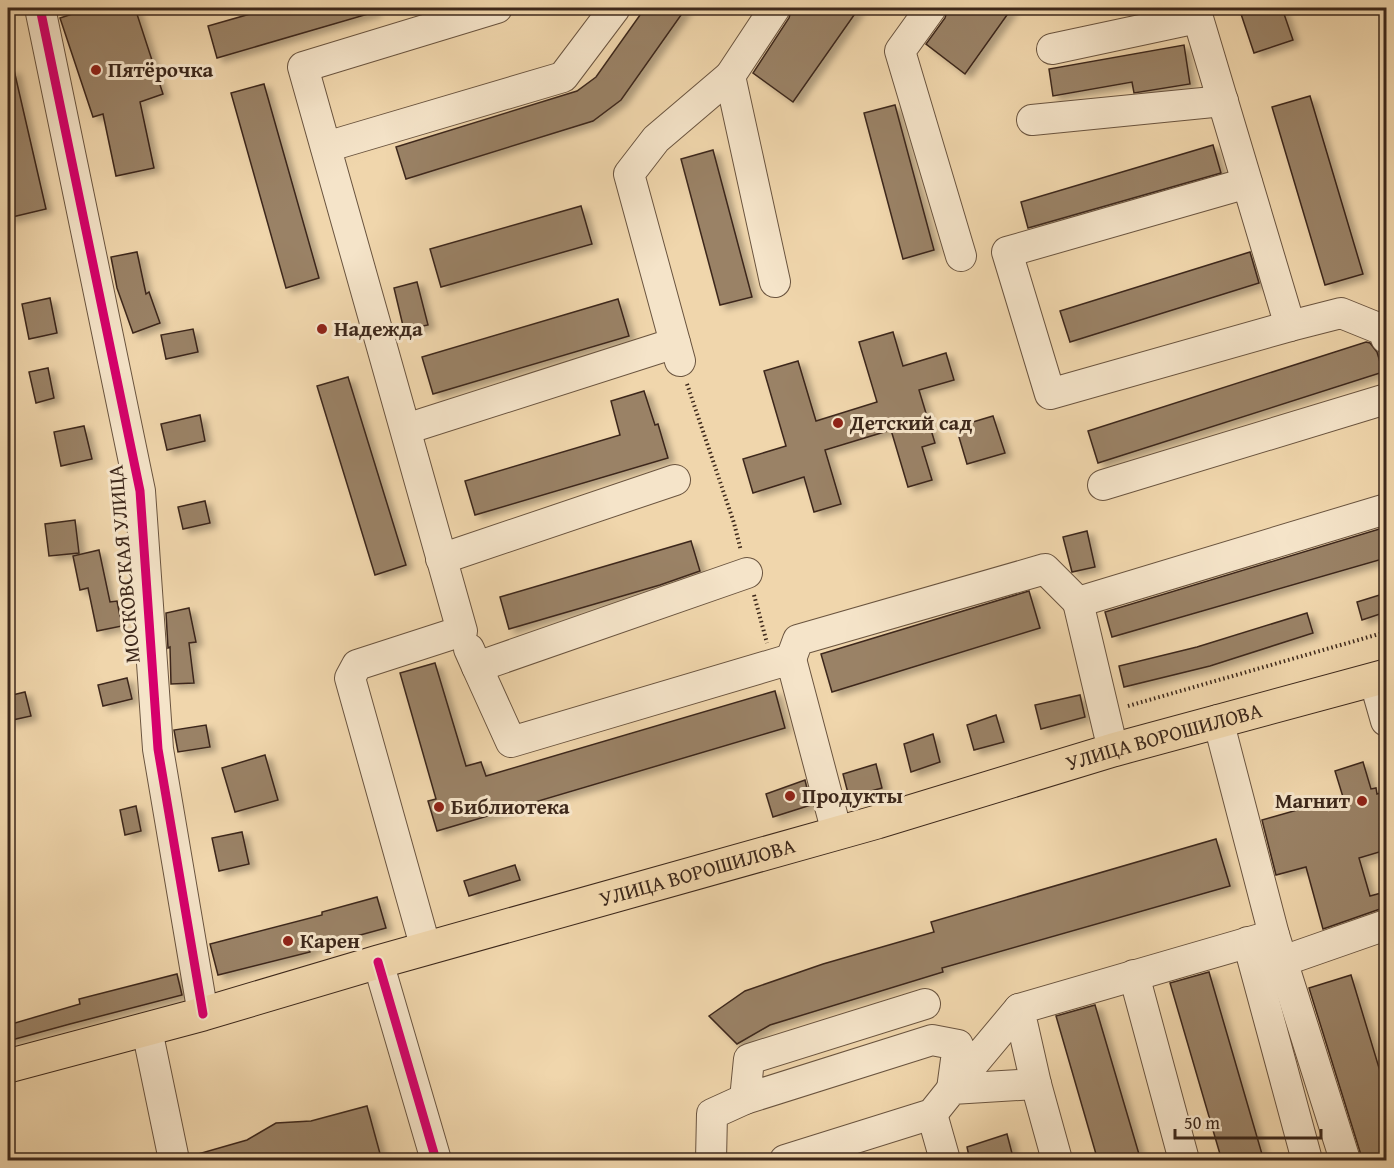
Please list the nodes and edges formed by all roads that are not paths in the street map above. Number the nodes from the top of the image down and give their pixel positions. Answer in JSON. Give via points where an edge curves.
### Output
{"nodes":[{"id":1,"x":40,"y":8,"type":"edge"},
{"id":2,"x":497,"y":8,"type":"edge"},
{"id":3,"x":615,"y":8,"type":"edge"},
{"id":4,"x":776,"y":8,"type":"edge"},
{"id":5,"x":932,"y":8,"type":"edge"},
{"id":6,"x":1196,"y":13,"type":"edge"},
{"id":7,"x":1052,"y":49,"type":"dead end"},
{"id":8,"x":730,"y":76,"type":"junction"},
{"id":9,"x":1223,"y":102,"type":"junction"},
{"id":10,"x":1032,"y":120,"type":"dead end"},
{"id":11,"x":326,"y":147,"type":"junction"},
{"id":12,"x":1247,"y":183,"type":"junction"},
{"id":13,"x":961,"y":256,"type":"dead end"},
{"id":14,"x":776,"y":282,"type":"dead end"},
{"id":15,"x":1290,"y":326,"type":"junction"},
{"id":16,"x":1386,"y":338,"type":"edge"},
{"id":17,"x":1386,"y":399,"type":"edge"},
{"id":18,"x":406,"y":429,"type":"junction"},
{"id":19,"x":675,"y":480,"type":"dead end"},
{"id":20,"x":1103,"y":485,"type":"dead end"},
{"id":21,"x":1386,"y":509,"type":"edge"},
{"id":22,"x":441,"y":559,"type":"junction"},
{"id":23,"x":745,"y":566,"type":"road end"},
{"id":24,"x":1078,"y":602,"type":"junction"},
{"id":25,"x":462,"y":631,"type":"junction"},
{"id":26,"x":782,"y":661,"type":"junction"},
{"id":27,"x":477,"y":667,"type":"junction"},
{"id":28,"x":1380,"y":678,"type":"edge"},
{"id":29,"x":1218,"y":720,"type":"junction"},
{"id":30,"x":1386,"y":721,"type":"edge"},
{"id":31,"x":1113,"y":750,"type":"junction"},
{"id":32,"x":837,"y":833,"type":"junction"},
{"id":33,"x":1386,"y":925,"type":"edge"},
{"id":34,"x":1268,"y":946,"type":"junction"},
{"id":35,"x":426,"y":949,"type":"junction"},
{"id":36,"x":378,"y":962,"type":"junction"},
{"id":37,"x":1134,"y":975,"type":"junction"},
{"id":38,"x":925,"y":1004,"type":"dead end"},
{"id":39,"x":1019,"y":1009,"type":"junction"},
{"id":40,"x":203,"y":1014,"type":"junction"},
{"id":41,"x":147,"y":1029,"type":"junction"},
{"id":42,"x":8,"y":1066,"type":"edge"},
{"id":43,"x":1036,"y":1084,"type":"junction"},
{"id":44,"x":952,"y":1089,"type":"junction"},
{"id":45,"x":745,"y":1099,"type":"junction"},
{"id":46,"x":932,"y":1114,"type":"junction"},
{"id":47,"x":174,"y":1161,"type":"edge"},
{"id":48,"x":436,"y":1161,"type":"edge"},
{"id":49,"x":711,"y":1161,"type":"edge"},
{"id":50,"x":785,"y":1161,"type":"edge"},
{"id":51,"x":945,"y":1161,"type":"edge"},
{"id":52,"x":1057,"y":1161,"type":"edge"},
{"id":53,"x":1184,"y":1161,"type":"edge"},
{"id":54,"x":1307,"y":1161,"type":"edge"},
{"id":55,"x":1345,"y":1161,"type":"edge"}],
"edges":[{"from":1,"to":40,"type":"street","name":"МОСКОВСКАЯ УЛИЦА","via":[[140,491],[158,749]]},
{"from":2,"to":11,"type":"street","via":[[303,68]]},
{"from":3,"to":11,"type":"street","via":[[563,77]]},
{"from":4,"to":8,"type":"street"},
{"from":5,"to":13,"type":"street","via":[[900,51]]},
{"from":6,"to":7,"type":"street"},
{"from":6,"to":9,"type":"street"},
{"from":8,"to":14,"type":"street"},
{"from":8,"to":18,"type":"street","via":[[656,139],[629,174],[677,352]]},
{"from":9,"to":10,"type":"street"},
{"from":9,"to":12,"type":"street"},
{"from":11,"to":18,"type":"street"},
{"from":12,"to":15,"type":"street"},
{"from":12,"to":15,"type":"street","via":[[1007,252],[1050,394]]},
{"from":15,"to":16,"type":"street","via":[[1341,313],[1383,330]]},
{"from":17,"to":20,"type":"street"},
{"from":18,"to":22,"type":"street"},
{"from":19,"to":22,"type":"street"},
{"from":21,"to":24,"type":"street"},
{"from":22,"to":25,"type":"street"},
{"from":23,"to":27,"type":"street"},
{"from":24,"to":26,"type":"street","via":[[1045,569],[798,640]]},
{"from":24,"to":31,"type":"street"},
{"from":25,"to":27,"type":"street"},
{"from":25,"to":35,"type":"street","via":[[357,665],[350,678]]},
{"from":26,"to":27,"type":"street","via":[[511,742]]},
{"from":26,"to":32,"type":"street"},
{"from":28,"to":29,"type":"main road","name":"УЛИЦА ВОРОШИЛОВА"},
{"from":28,"to":30,"type":"street"},
{"from":29,"to":31,"type":"main road","name":"УЛИЦА ВОРОШИЛОВА"},
{"from":29,"to":34,"type":"street"},
{"from":31,"to":32,"type":"main road","name":"УЛИЦА ВОРОШИЛОВА"},
{"from":32,"to":35,"type":"main road","name":"УЛИЦА ВОРОШИЛОВА"},
{"from":33,"to":34,"type":"street"},
{"from":34,"to":37,"type":"street"},
{"from":34,"to":54,"type":"street"},
{"from":34,"to":55,"type":"street"},
{"from":35,"to":36,"type":"main road","name":"УЛИЦА ВОРОШИЛОВА"},
{"from":36,"to":40,"type":"main road","name":"УЛИЦА ВОРОШИЛОВА"},
{"from":36,"to":48,"type":"street"},
{"from":37,"to":39,"type":"street"},
{"from":37,"to":53,"type":"street"},
{"from":38,"to":45,"type":"street","via":[[749,1059]]},
{"from":39,"to":43,"type":"street"},
{"from":39,"to":44,"type":"street"},
{"from":40,"to":41,"type":"main road","name":"УЛИЦА ВОРОШИЛОВА"},
{"from":41,"to":42,"type":"main road","name":"УЛИЦА ВОРОШИЛОВА"},
{"from":41,"to":47,"type":"street"},
{"from":43,"to":44,"type":"street"},
{"from":43,"to":52,"type":"street"},
{"from":44,"to":45,"type":"street","via":[[958,1045],[932,1040]]},
{"from":44,"to":46,"type":"street"},
{"from":45,"to":49,"type":"street","via":[[712,1114]]},
{"from":46,"to":50,"type":"street"},
{"from":46,"to":51,"type":"street"}]}
